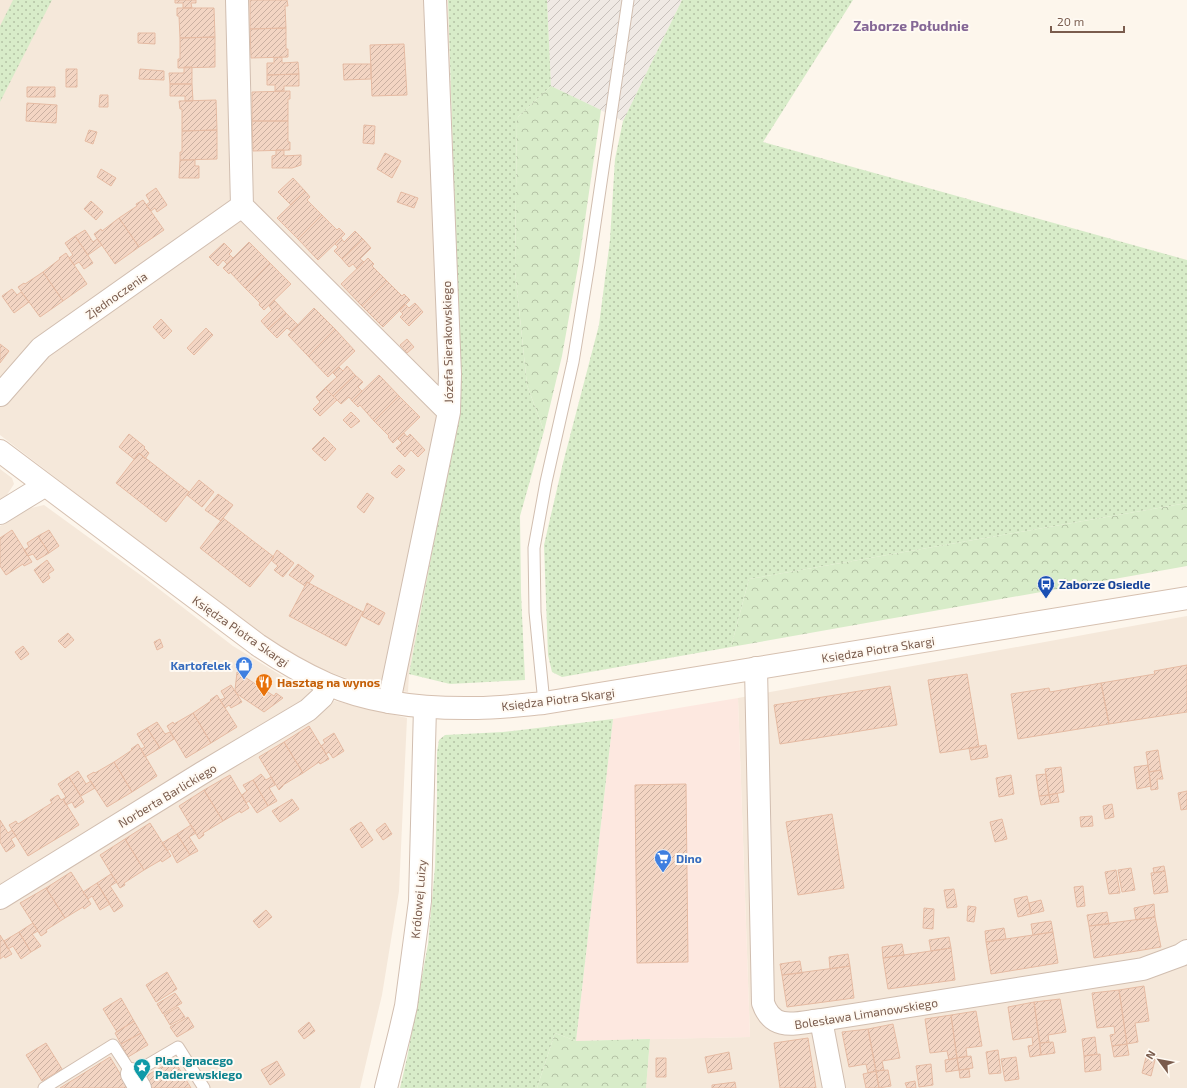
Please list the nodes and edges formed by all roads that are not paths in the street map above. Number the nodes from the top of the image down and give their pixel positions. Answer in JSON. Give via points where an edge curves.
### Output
{"nodes":[{"id":1,"x":237,"y":0,"type":"edge"},
{"id":2,"x":435,"y":0,"type":"edge"},
{"id":3,"x":628,"y":0,"type":"edge"},
{"id":4,"x":242,"y":206,"type":"junction"},
{"id":5,"x":0,"y":395,"type":"edge"},
{"id":6,"x":448,"y":412,"type":"junction"},
{"id":7,"x":0,"y":451,"type":"edge"},
{"id":8,"x":44,"y":486,"type":"junction"},
{"id":9,"x":0,"y":513,"type":"edge"},
{"id":10,"x":1187,"y":598,"type":"edge"},
{"id":11,"x":756,"y":668,"type":"junction"},
{"id":12,"x":328,"y":685,"type":"junction"},
{"id":13,"x":389,"y":702,"type":"junction"},
{"id":14,"x":544,"y":703,"type":"junction"},
{"id":15,"x":425,"y":707,"type":"junction"},
{"id":16,"x":0,"y":898,"type":"edge"},
{"id":17,"x":1187,"y":951,"type":"edge"},
{"id":18,"x":821,"y":1020,"type":"junction"},
{"id":19,"x":136,"y":1081,"type":"edge"},
{"id":20,"x":44,"y":1088,"type":"edge"},
{"id":21,"x":204,"y":1088,"type":"edge"},
{"id":22,"x":386,"y":1088,"type":"edge"},
{"id":23,"x":834,"y":1088,"type":"edge"}],
"edges":[{"from":1,"to":4,"type":"street"},
{"from":2,"to":6,"type":"street","name":"Józefa Sierakowskiego","via":[[450,374]]},
{"from":3,"to":14,"type":"lane","via":[[573,362],[534,548],[535,612]]},
{"from":4,"to":5,"type":"street","name":"Zjednoczenia","via":[[41,348]]},
{"from":4,"to":6,"type":"street"},
{"from":6,"to":13,"type":"street","name":"Józefa Sierakowskiego"},
{"from":7,"to":8,"type":"street","name":"Księdza Piotra Skargi"},
{"from":8,"to":9,"type":"street"},
{"from":8,"to":12,"type":"street","name":"Księdza Piotra Skargi","via":[[258,645],[293,668]]},
{"from":10,"to":11,"type":"street","name":"Księdza Piotra Skargi"},
{"from":11,"to":14,"type":"street","name":"Księdza Piotra Skargi"},
{"from":11,"to":18,"type":"street","name":"Bolesława Limanowskiego","via":[[763,1003],[767,1013],[776,1021],[787,1024]]},
{"from":12,"to":13,"type":"street","name":"Księdza Piotra Skargi"},
{"from":12,"to":16,"type":"street","name":"Norberta Barlickiego","via":[[322,697],[308,710]]},
{"from":13,"to":15,"type":"street","name":"Księdza Piotra Skargi"},
{"from":14,"to":15,"type":"street","name":"Księdza Piotra Skargi","via":[[477,708]]},
{"from":15,"to":22,"type":"street","name":"Królowej Luizy","via":[[420,901],[406,1006]]},
{"from":17,"to":18,"type":"street","name":"Bolesława Limanowskiego","via":[[1143,969]]},
{"from":18,"to":23,"type":"street"},
{"from":19,"to":20,"type":"lane","via":[[112,1045]]},
{"from":19,"to":21,"type":"lane","via":[[178,1047]]}]}
